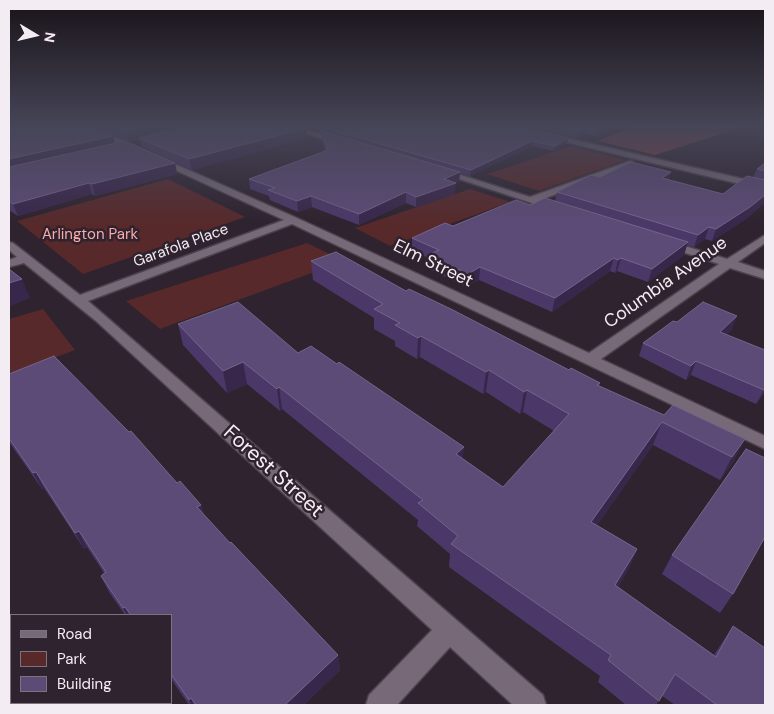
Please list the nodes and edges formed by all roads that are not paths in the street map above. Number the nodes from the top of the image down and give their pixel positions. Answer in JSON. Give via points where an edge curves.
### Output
{"nodes":[{"id":1,"x":156,"y":158,"type":"edge"},
{"id":2,"x":645,"y":158,"type":"edge"},
{"id":3,"x":630,"y":164,"type":"edge"},
{"id":4,"x":433,"y":169,"type":"edge"},
{"id":5,"x":765,"y":187,"type":"edge"},
{"id":6,"x":530,"y":200,"type":"junction"},
{"id":7,"x":568,"y":212,"type":"edge"},
{"id":8,"x":293,"y":220,"type":"junction"},
{"id":9,"x":765,"y":238,"type":"edge"},
{"id":10,"x":662,"y":242,"type":"edge"},
{"id":11,"x":9,"y":245,"type":"edge"},
{"id":12,"x":24,"y":259,"type":"junction"},
{"id":13,"x":728,"y":263,"type":"junction"},
{"id":14,"x":9,"y":264,"type":"edge"},
{"id":15,"x":765,"y":275,"type":"edge"},
{"id":16,"x":79,"y":300,"type":"junction"},
{"id":17,"x":589,"y":360,"type":"junction"},
{"id":18,"x":765,"y":443,"type":"edge"},
{"id":19,"x":449,"y":630,"type":"junction"},
{"id":20,"x":379,"y":705,"type":"edge"},
{"id":21,"x":533,"y":705,"type":"edge"}],
"edges":[{"from":1,"to":8,"type":"street","name":"Elm Street"},
{"from":2,"to":5,"type":"street"},
{"from":3,"to":6,"type":"street"},
{"from":4,"to":6,"type":"street"},
{"from":6,"to":7,"type":"street"},
{"from":8,"to":16,"type":"street","name":"Garafola Place"},
{"from":8,"to":17,"type":"street","name":"Elm Street"},
{"from":9,"to":13,"type":"street","name":"Columbia Avenue"},
{"from":10,"to":13,"type":"street"},
{"from":11,"to":12,"type":"street","name":"Forest Street"},
{"from":12,"to":14,"type":"street"},
{"from":12,"to":16,"type":"street","name":"Forest Street"},
{"from":13,"to":15,"type":"street"},
{"from":13,"to":17,"type":"street","name":"Columbia Avenue"},
{"from":16,"to":19,"type":"street","name":"Forest Street"},
{"from":17,"to":18,"type":"street","name":"Elm Street"},
{"from":19,"to":20,"type":"street"},
{"from":19,"to":21,"type":"street","name":"Forest Street"}]}
